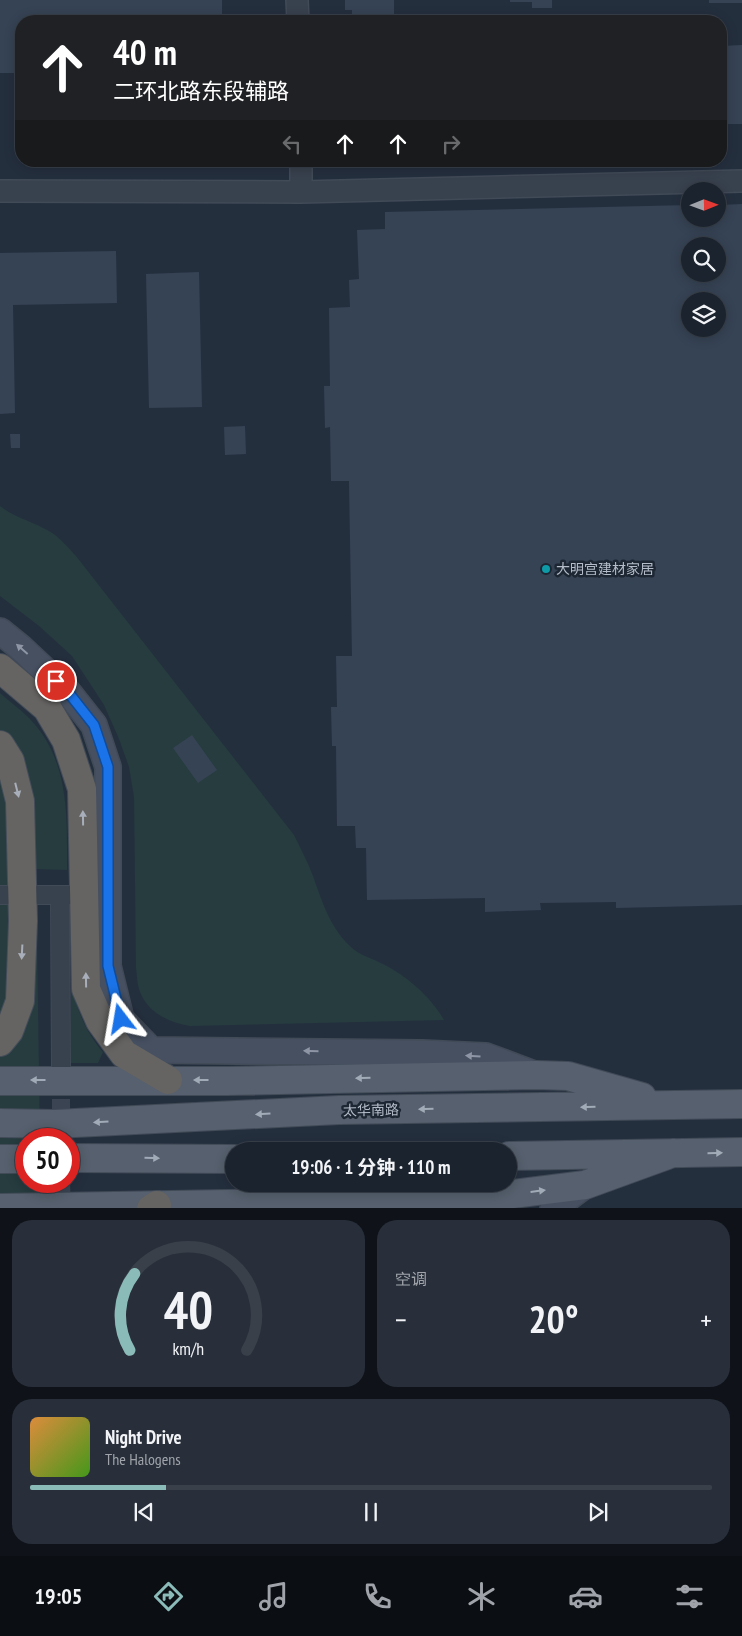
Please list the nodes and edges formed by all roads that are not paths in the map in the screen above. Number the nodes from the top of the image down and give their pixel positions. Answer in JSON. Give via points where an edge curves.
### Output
{"nodes":[{"id":1,"x":297,"y":0,"type":"edge"},
{"id":2,"x":298,"y":15,"type":"edge"},
{"id":3,"x":300,"y":167,"type":"edge"},
{"id":4,"x":742,"y":181,"type":"edge"},
{"id":5,"x":0,"y":191,"type":"edge"},
{"id":6,"x":301,"y":192,"type":"junction"},
{"id":7,"x":0,"y":632,"type":"edge"},
{"id":8,"x":0,"y":668,"type":"edge"},
{"id":9,"x":0,"y":745,"type":"edge"},
{"id":10,"x":38,"y":895,"type":"dead end"},
{"id":11,"x":0,"y":1042,"type":"edge"},
{"id":12,"x":61,"y":1067,"type":"tunnel mouth"},
{"id":13,"x":536,"y":1075,"type":"junction"},
{"id":14,"x":168,"y":1080,"type":"junction"},
{"id":15,"x":0,"y":1081,"type":"edge"},
{"id":16,"x":742,"y":1104,"type":"edge"},
{"id":17,"x":670,"y":1106,"type":"junction"},
{"id":18,"x":0,"y":1123,"type":"edge"},
{"id":19,"x":742,"y":1152,"type":"edge"},
{"id":20,"x":673,"y":1153,"type":"junction"},
{"id":21,"x":517,"y":1156,"type":"edge"},
{"id":22,"x":80,"y":1158,"type":"edge"},
{"id":23,"x":0,"y":1159,"type":"edge"},
{"id":24,"x":15,"y":1159,"type":"edge"},
{"id":25,"x":225,"y":1159,"type":"edge"},
{"id":26,"x":585,"y":1185,"type":"junction"},
{"id":27,"x":154,"y":1207,"type":"edge"},
{"id":28,"x":0,"y":1208,"type":"edge"},
{"id":29,"x":552,"y":1208,"type":"edge"}],
"edges":[{"from":1,"to":2,"type":"street"},
{"from":3,"to":6,"type":"street"},
{"from":4,"to":6,"type":"street"},
{"from":5,"to":6,"type":"street"},
{"from":13,"to":7,"type":"main road","one_way":true,"via":[[486,1056],[151,1050],[121,1019],[108,966],[103,894],[108,767],[94,725],[68,692]]},
{"from":14,"to":8,"type":"highway","one_way":true,"via":[[124,1054],[100,1021],[86,989],[82,788],[66,740],[47,708]]},
{"from":9,"to":11,"type":"highway","one_way":true,"via":[[10,761],[20,801],[23,876],[20,1001],[9,1031]]},
{"from":10,"to":12,"type":"street","via":[[65,895]]},
{"from":13,"to":14,"type":"main road","one_way":true},
{"from":13,"to":17,"type":"main road","via":[[568,1076]]},
{"from":14,"to":15,"type":"main road","one_way":true},
{"from":16,"to":17,"type":"main road","name":"太华南路"},
{"from":17,"to":18,"type":"main road","name":"太华南路","one_way":true,"via":[[339,1110],[55,1124]]},
{"from":20,"to":19,"type":"main road","one_way":true},
{"from":20,"to":21,"type":"main road"},
{"from":20,"to":26,"type":"main road"},
{"from":22,"to":25,"type":"main road","one_way":true},
{"from":23,"to":24,"type":"main road"},
{"from":27,"to":26,"type":"main road","one_way":true,"via":[[465,1200]]},
{"from":26,"to":29,"type":"main road"},
{"from":27,"to":28,"type":"main road"}]}
